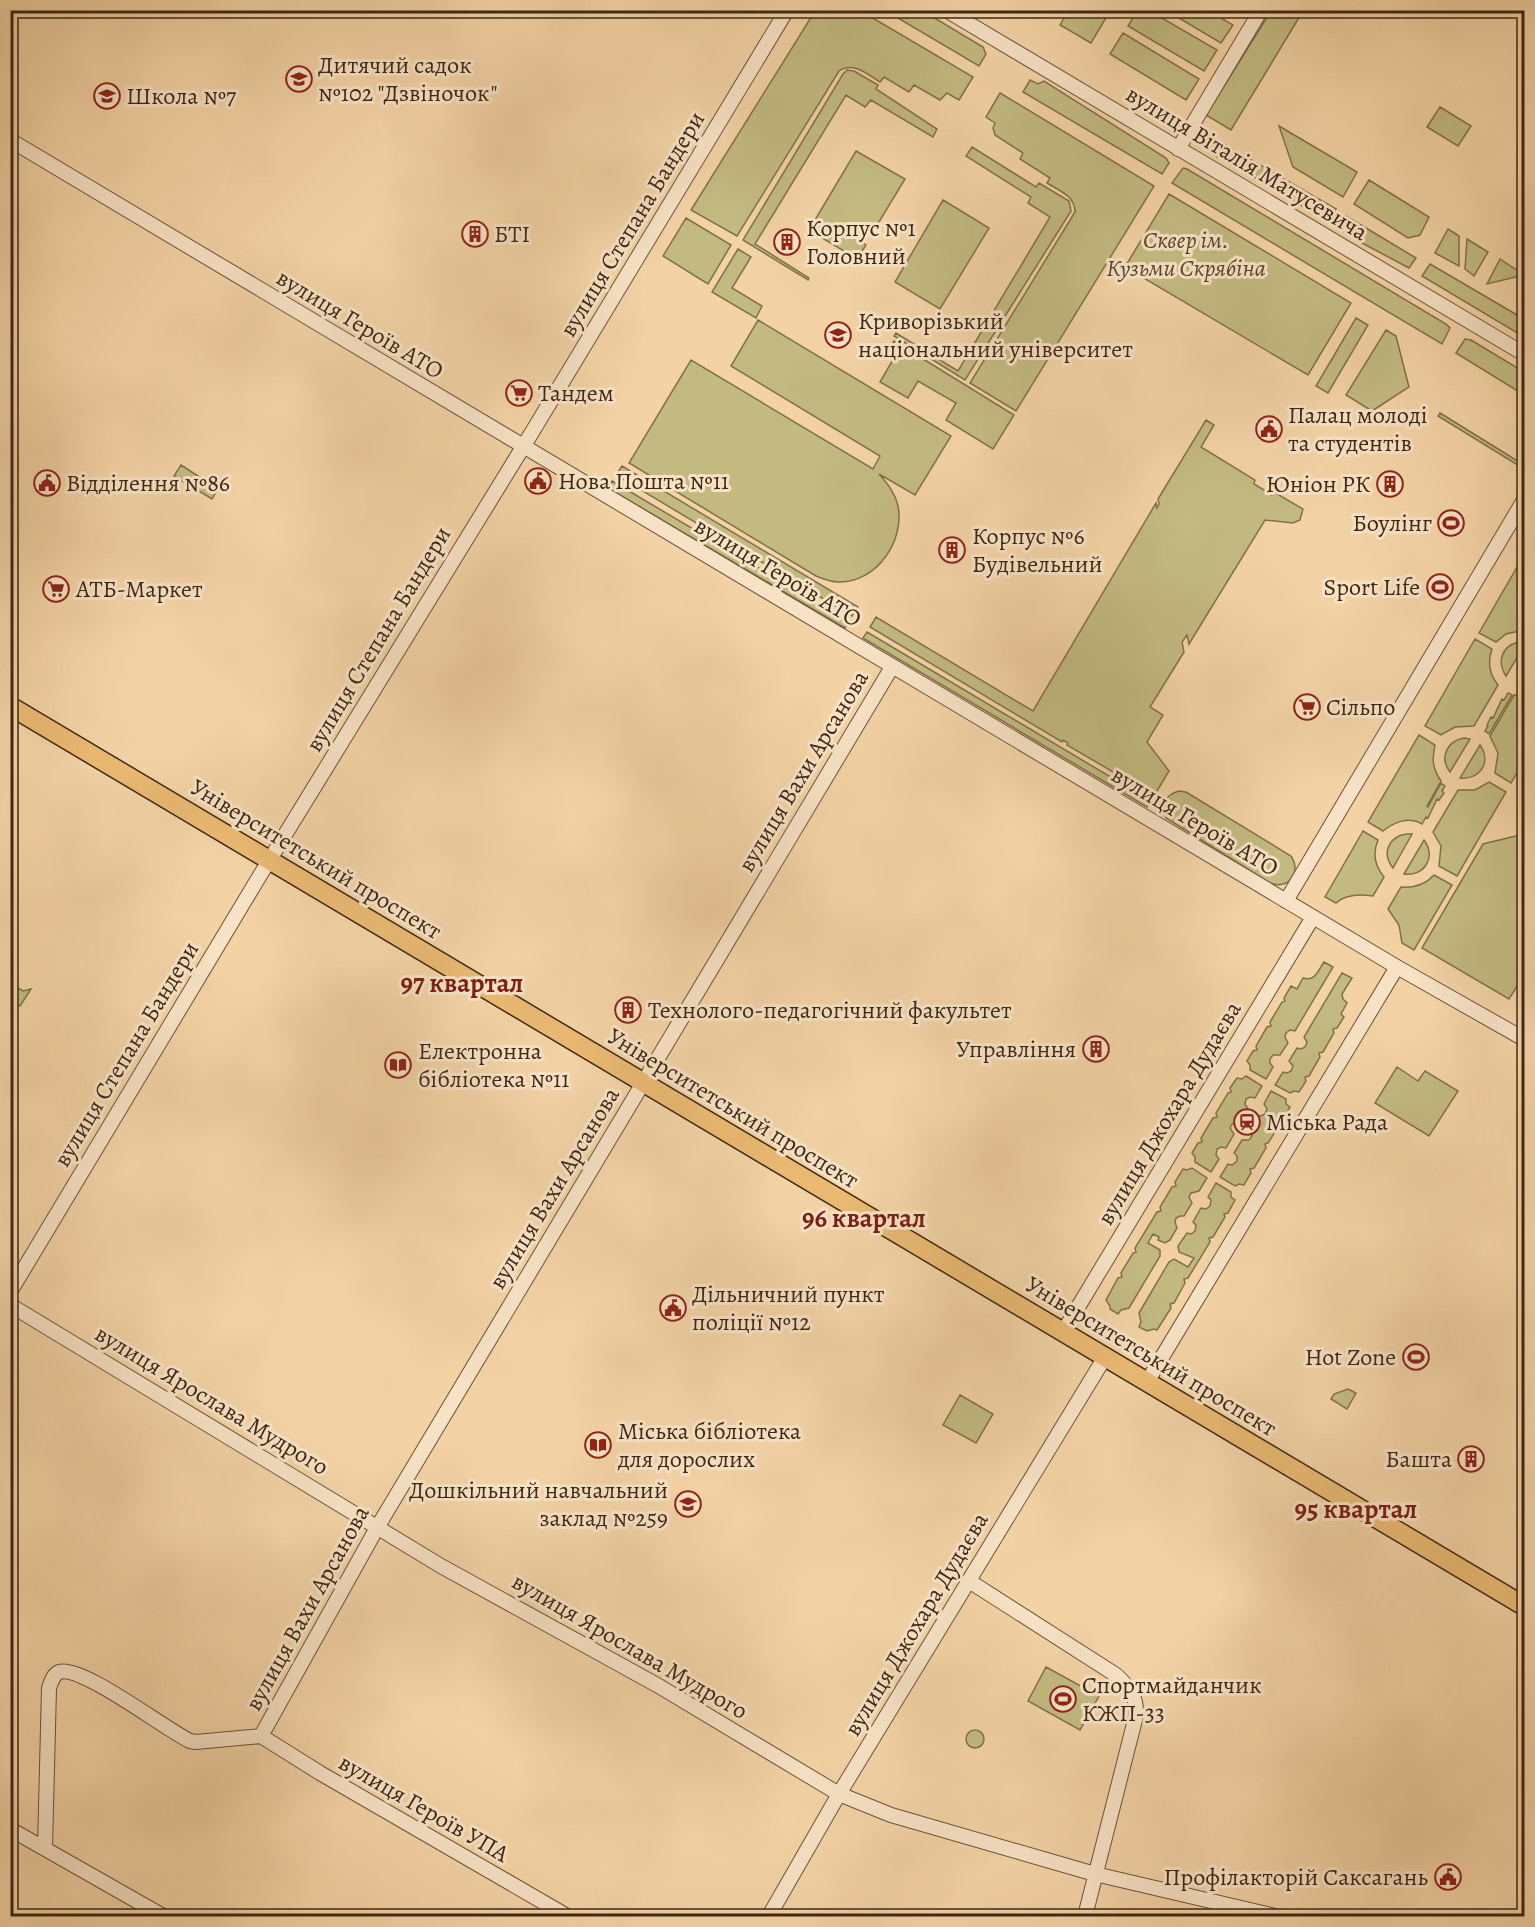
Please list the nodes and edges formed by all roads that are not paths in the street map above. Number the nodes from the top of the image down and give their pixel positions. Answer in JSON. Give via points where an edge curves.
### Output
{"nodes":[{"id":1,"x":787,"y":10,"type":"edge"},
{"id":2,"x":946,"y":10,"type":"edge"},
{"id":3,"x":1261,"y":10,"type":"edge"},
{"id":4,"x":10,"y":140,"type":"edge"},
{"id":5,"x":1178,"y":148,"type":"junction"},
{"id":6,"x":1524,"y":354,"type":"edge"},
{"id":7,"x":523,"y":446,"type":"junction"},
{"id":8,"x":1524,"y":500,"type":"edge"},
{"id":9,"x":892,"y":667,"type":"junction"},
{"id":10,"x":10,"y":706,"type":"edge"},
{"id":11,"x":270,"y":860,"type":"junction"},
{"id":12,"x":1286,"y":901,"type":"junction"},
{"id":13,"x":1313,"y":917,"type":"junction"},
{"id":14,"x":1397,"y":967,"type":"junction"},
{"id":15,"x":1524,"y":1040,"type":"edge"},
{"id":16,"x":643,"y":1082,"type":"junction"},
{"id":17,"x":10,"y":1292,"type":"edge"},
{"id":18,"x":10,"y":1305,"type":"edge"},
{"id":19,"x":1063,"y":1332,"type":"junction"},
{"id":20,"x":1105,"y":1357,"type":"junction"},
{"id":21,"x":1147,"y":1382,"type":"junction"},
{"id":22,"x":378,"y":1526,"type":"junction"},
{"id":23,"x":969,"y":1581,"type":"junction"},
{"id":24,"x":1524,"y":1606,"type":"edge"},
{"id":25,"x":261,"y":1736,"type":"junction"},
{"id":26,"x":839,"y":1794,"type":"junction"},
{"id":27,"x":10,"y":1828,"type":"edge"},
{"id":28,"x":45,"y":1848,"type":"junction"},
{"id":29,"x":1095,"y":1874,"type":"junction"},
{"id":30,"x":163,"y":1917,"type":"edge"},
{"id":31,"x":567,"y":1917,"type":"edge"},
{"id":32,"x":769,"y":1917,"type":"edge"},
{"id":33,"x":1085,"y":1917,"type":"edge"},
{"id":34,"x":1275,"y":1917,"type":"edge"}],
"edges":[{"from":1,"to":7,"type":"street","name":"вулиця Степана Бандери"},
{"from":2,"to":5,"type":"street","name":"вулиця Віталія Матусевича"},
{"from":3,"to":5,"type":"street"},
{"from":4,"to":7,"type":"street","name":"вулиця Героїв АТО"},
{"from":5,"to":6,"type":"street","name":"вулиця Віталія Матусевича"},
{"from":7,"to":9,"type":"street","name":"вулиця Героїв АТО"},
{"from":7,"to":11,"type":"street","name":"вулиця Степана Бандери"},
{"from":8,"to":12,"type":"street"},
{"from":9,"to":12,"type":"street","name":"вулиця Героїв АТО"},
{"from":9,"to":16,"type":"street","name":"вулиця Вахи Арсанова"},
{"from":10,"to":11,"type":"main road","name":"Університетський проспект"},
{"from":11,"to":16,"type":"main road","name":"Університетський проспект"},
{"from":11,"to":17,"type":"street","name":"вулиця Степана Бандери"},
{"from":12,"to":13,"type":"street","name":"вулиця Героїв АТО"},
{"from":13,"to":14,"type":"street","name":"вулиця Героїв АТО"},
{"from":13,"to":19,"type":"street","name":"вулиця Джохара Дудаєва"},
{"from":14,"to":15,"type":"street","name":"вулиця Героїв АТО"},
{"from":14,"to":21,"type":"street"},
{"from":16,"to":19,"type":"main road","name":"Університетський проспект"},
{"from":16,"to":22,"type":"street","name":"вулиця Вахи Арсанова"},
{"from":18,"to":22,"type":"street","name":"вулиця Ярослава Мудрого"},
{"from":19,"to":20,"type":"main road","name":"Університетський проспект"},
{"from":20,"to":21,"type":"main road","name":"Університетський проспект"},
{"from":20,"to":23,"type":"street","name":"вулиця Джохара Дудаєва"},
{"from":21,"to":24,"type":"main road","name":"Університетський проспект"},
{"from":22,"to":25,"type":"street","name":"вулиця Вахи Арсанова"},
{"from":22,"to":26,"type":"street","name":"вулиця Ярослава Мудрого"},
{"from":23,"to":26,"type":"street","name":"вулиця Джохара Дудаєва"},
{"from":23,"to":29,"type":"street","via":[[1116,1675],[1137,1702]]},
{"from":25,"to":28,"type":"street","via":[[190,1741],[92,1681],[58,1673],[49,1688]]},
{"from":25,"to":31,"type":"street","name":"вулиця Героїв УПА"},
{"from":26,"to":29,"type":"street","name":"вулиця Ярослава Мудрого","via":[[891,1815]]},
{"from":26,"to":32,"type":"street","name":"вулиця Джохара Дудаєва"},
{"from":27,"to":28,"type":"street"},
{"from":28,"to":30,"type":"street"},
{"from":29,"to":33,"type":"street"},
{"from":29,"to":34,"type":"street","name":"вулиця Ярослава Мудрого"}]}
